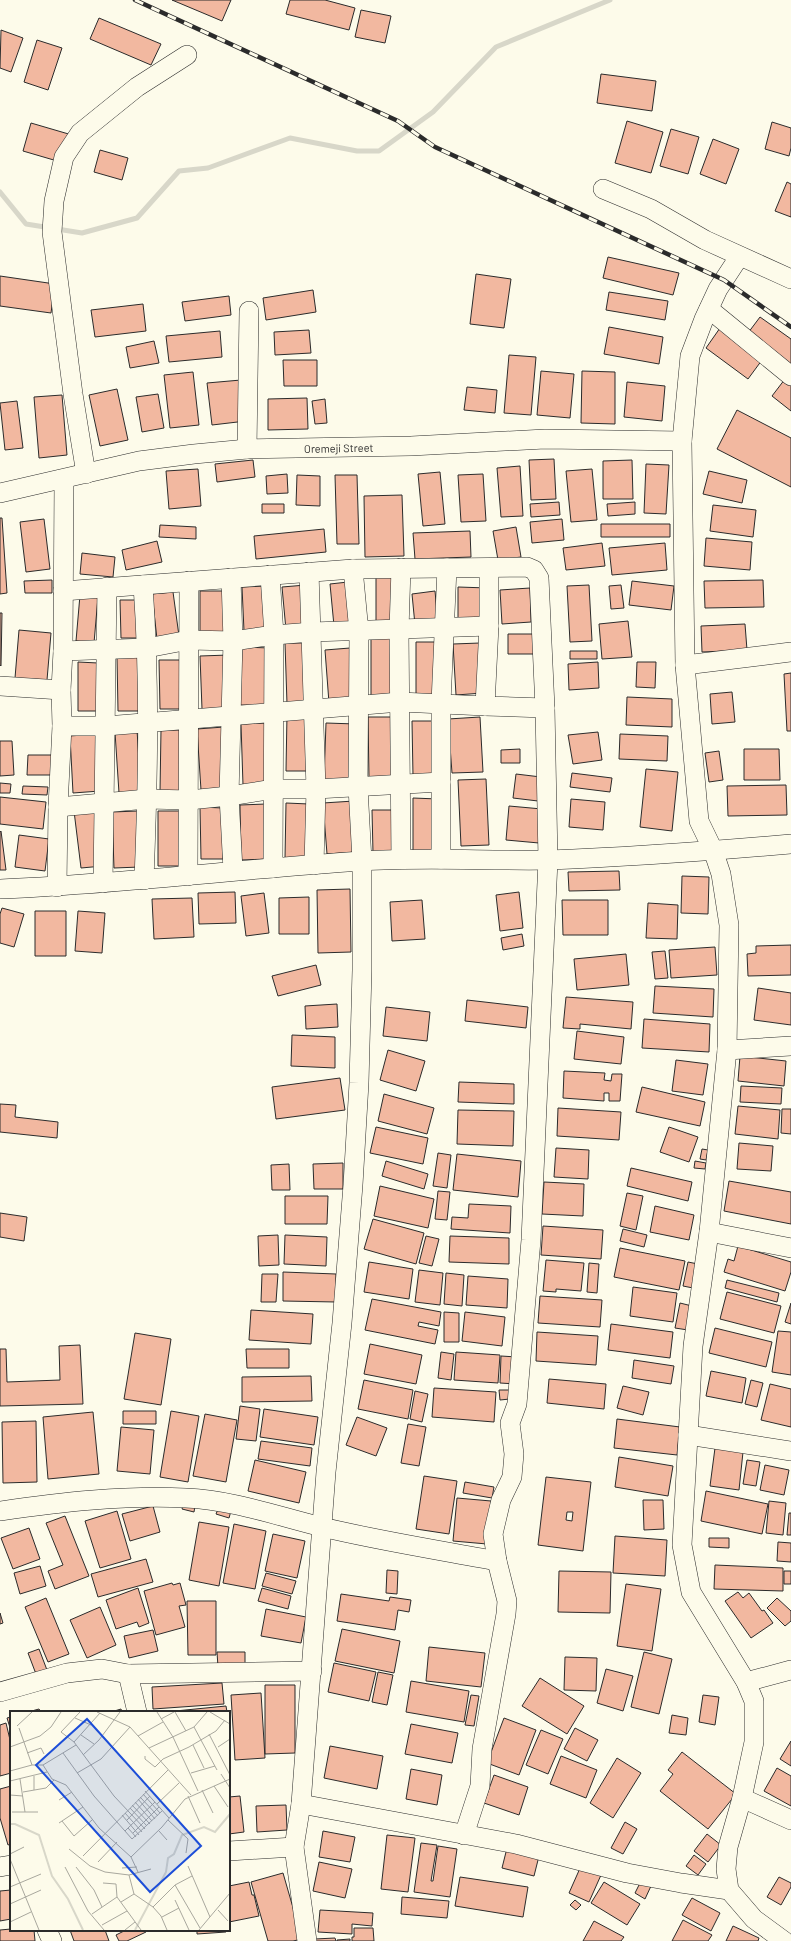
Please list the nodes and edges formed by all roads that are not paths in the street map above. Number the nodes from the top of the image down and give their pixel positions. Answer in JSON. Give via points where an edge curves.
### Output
{"nodes":[{"id":1,"x":187,"y":55,"type":"dead end"},
{"id":2,"x":603,"y":189,"type":"dead end"},
{"id":3,"x":739,"y":256,"type":"junction"},
{"id":4,"x":791,"y":279,"type":"edge"},
{"id":5,"x":709,"y":308,"type":"junction"},
{"id":6,"x":249,"y":312,"type":"dead end"},
{"id":7,"x":791,"y":376,"type":"edge"},
{"id":8,"x":682,"y":441,"type":"junction"},
{"id":9,"x":247,"y":449,"type":"junction"},
{"id":10,"x":86,"y":474,"type":"junction"},
{"id":11,"x":64,"y":479,"type":"junction"},
{"id":12,"x":0,"y":493,"type":"edge"},
{"id":13,"x":401,"y":568,"type":"junction"},
{"id":14,"x":447,"y":568,"type":"junction"},
{"id":15,"x":489,"y":568,"type":"junction"},
{"id":16,"x":353,"y":569,"type":"junction"},
{"id":17,"x":309,"y":572,"type":"junction"},
{"id":18,"x":270,"y":575,"type":"junction"},
{"id":19,"x":231,"y":578,"type":"junction"},
{"id":20,"x":189,"y":581,"type":"junction"},
{"id":21,"x":143,"y":585,"type":"junction"},
{"id":22,"x":107,"y":587,"type":"junction"},
{"id":23,"x":63,"y":591,"type":"junction"},
{"id":24,"x":489,"y":626,"type":"junction"},
{"id":25,"x":445,"y":628,"type":"junction"},
{"id":26,"x":399,"y":630,"type":"junction"},
{"id":27,"x":312,"y":632,"type":"junction"},
{"id":28,"x":359,"y":632,"type":"junction"},
{"id":29,"x":274,"y":635,"type":"junction"},
{"id":30,"x":189,"y":640,"type":"junction"},
{"id":31,"x":232,"y":641,"type":"junction"},
{"id":32,"x":147,"y":648,"type":"junction"},
{"id":33,"x":106,"y":649,"type":"junction"},
{"id":34,"x":63,"y":651,"type":"junction"},
{"id":35,"x":791,"y":652,"type":"edge"},
{"id":36,"x":685,"y":665,"type":"junction"},
{"id":37,"x":0,"y":686,"type":"edge"},
{"id":38,"x":61,"y":690,"type":"junction"},
{"id":39,"x":400,"y":702,"type":"junction"},
{"id":40,"x":441,"y":703,"type":"junction"},
{"id":41,"x":360,"y":706,"type":"junction"},
{"id":42,"x":485,"y":706,"type":"junction"},
{"id":43,"x":545,"y":708,"type":"junction"},
{"id":44,"x":315,"y":709,"type":"junction"},
{"id":45,"x":273,"y":712,"type":"junction"},
{"id":46,"x":232,"y":716,"type":"junction"},
{"id":47,"x":190,"y":719,"type":"junction"},
{"id":48,"x":148,"y":722,"type":"junction"},
{"id":49,"x":62,"y":726,"type":"junction"},
{"id":50,"x":106,"y":726,"type":"junction"},
{"id":51,"x":441,"y":782,"type":"junction"},
{"id":52,"x":401,"y":784,"type":"junction"},
{"id":53,"x":358,"y":787,"type":"junction"},
{"id":54,"x":274,"y":788,"type":"junction"},
{"id":55,"x":316,"y":789,"type":"junction"},
{"id":56,"x":229,"y":796,"type":"junction"},
{"id":57,"x":147,"y":799,"type":"junction"},
{"id":58,"x":189,"y":800,"type":"junction"},
{"id":59,"x":105,"y":804,"type":"junction"},
{"id":60,"x":58,"y":807,"type":"junction"},
{"id":61,"x":791,"y":844,"type":"edge"},
{"id":62,"x":713,"y":850,"type":"junction"},
{"id":63,"x":441,"y":859,"type":"junction"},
{"id":64,"x":401,"y":860,"type":"junction"},
{"id":65,"x":548,"y":860,"type":"junction"},
{"id":66,"x":362,"y":861,"type":"junction"},
{"id":67,"x":314,"y":865,"type":"junction"},
{"id":68,"x":273,"y":868,"type":"junction"},
{"id":69,"x":233,"y":870,"type":"junction"},
{"id":70,"x":188,"y":876,"type":"junction"},
{"id":71,"x":144,"y":880,"type":"junction"},
{"id":72,"x":103,"y":883,"type":"junction"},
{"id":73,"x":57,"y":887,"type":"junction"},
{"id":74,"x":0,"y":889,"type":"edge"},
{"id":75,"x":791,"y":1046,"type":"edge"},
{"id":76,"x":727,"y":1050,"type":"junction"},
{"id":77,"x":708,"y":1232,"type":"junction"},
{"id":78,"x":791,"y":1248,"type":"edge"},
{"id":79,"x":688,"y":1435,"type":"junction"},
{"id":80,"x":791,"y":1451,"type":"edge"},
{"id":81,"x":0,"y":1511,"type":"edge"},
{"id":82,"x":323,"y":1527,"type":"junction"},
{"id":83,"x":497,"y":1561,"type":"junction"},
{"id":84,"x":791,"y":1670,"type":"edge"},
{"id":85,"x":312,"y":1671,"type":"junction"},
{"id":86,"x":128,"y":1674,"type":"junction"},
{"id":87,"x":746,"y":1682,"type":"junction"},
{"id":88,"x":0,"y":1692,"type":"edge"},
{"id":89,"x":137,"y":1711,"type":"edge"},
{"id":90,"x":742,"y":1798,"type":"junction"},
{"id":91,"x":301,"y":1804,"type":"junction"},
{"id":92,"x":791,"y":1820,"type":"edge"},
{"id":93,"x":464,"y":1835,"type":"junction"},
{"id":94,"x":294,"y":1847,"type":"junction"},
{"id":95,"x":230,"y":1851,"type":"edge"},
{"id":96,"x":10,"y":1865,"type":"edge"},
{"id":97,"x":0,"y":1867,"type":"edge"},
{"id":98,"x":729,"y":1890,"type":"junction"},
{"id":99,"x":47,"y":1931,"type":"edge"},
{"id":100,"x":52,"y":1941,"type":"edge"},
{"id":101,"x":307,"y":1941,"type":"edge"},
{"id":102,"x":784,"y":1941,"type":"edge"}],
"edges":[{"from":1,"to":10,"type":"street","via":[[138,87],[80,134],[64,157],[54,202],[52,232]]},
{"from":2,"to":3,"type":"street","via":[[651,209]]},
{"from":3,"to":4,"type":"street"},
{"from":3,"to":5,"type":"street"},
{"from":5,"to":7,"type":"street"},
{"from":5,"to":8,"type":"street","via":[[690,356]]},
{"from":6,"to":9,"type":"street"},
{"from":8,"to":9,"type":"street","name":"Oremeji Street","via":[[545,439],[411,446]]},
{"from":8,"to":36,"type":"street"},
{"from":9,"to":10,"type":"street","name":"Oremeji Street","via":[[139,461]]},
{"from":10,"to":11,"type":"street","name":"Oremeji Street"},
{"from":11,"to":12,"type":"street","name":"Oremeji Street"},
{"from":11,"to":23,"type":"street"},
{"from":13,"to":14,"type":"street"},
{"from":13,"to":16,"type":"street"},
{"from":13,"to":26,"type":"street"},
{"from":14,"to":15,"type":"street"},
{"from":14,"to":25,"type":"street"},
{"from":15,"to":24,"type":"street"},
{"from":15,"to":43,"type":"street","via":[[527,567],[534,570],[539,578]]},
{"from":16,"to":17,"type":"street"},
{"from":16,"to":28,"type":"street"},
{"from":17,"to":18,"type":"street"},
{"from":17,"to":27,"type":"street"},
{"from":18,"to":19,"type":"street"},
{"from":18,"to":29,"type":"street"},
{"from":19,"to":20,"type":"street"},
{"from":19,"to":31,"type":"street"},
{"from":20,"to":21,"type":"street"},
{"from":20,"to":30,"type":"street"},
{"from":21,"to":22,"type":"street"},
{"from":21,"to":32,"type":"street"},
{"from":22,"to":23,"type":"street"},
{"from":22,"to":33,"type":"street"},
{"from":23,"to":34,"type":"street"},
{"from":24,"to":25,"type":"street"},
{"from":24,"to":42,"type":"street"},
{"from":25,"to":26,"type":"street"},
{"from":25,"to":40,"type":"street"},
{"from":26,"to":28,"type":"street"},
{"from":26,"to":39,"type":"street"},
{"from":27,"to":28,"type":"street"},
{"from":27,"to":29,"type":"street"},
{"from":27,"to":44,"type":"street"},
{"from":28,"to":41,"type":"street"},
{"from":29,"to":31,"type":"street"},
{"from":29,"to":45,"type":"street"},
{"from":30,"to":31,"type":"street"},
{"from":30,"to":32,"type":"street"},
{"from":30,"to":47,"type":"street"},
{"from":31,"to":46,"type":"street"},
{"from":32,"to":33,"type":"street"},
{"from":32,"to":48,"type":"street"},
{"from":33,"to":34,"type":"street"},
{"from":33,"to":50,"type":"street"},
{"from":34,"to":38,"type":"street"},
{"from":35,"to":36,"type":"street"},
{"from":36,"to":62,"type":"street","via":[[699,821]]},
{"from":37,"to":38,"type":"street"},
{"from":38,"to":49,"type":"street"},
{"from":39,"to":40,"type":"street"},
{"from":39,"to":41,"type":"street"},
{"from":39,"to":52,"type":"street"},
{"from":40,"to":42,"type":"street"},
{"from":40,"to":51,"type":"street"},
{"from":41,"to":44,"type":"street"},
{"from":41,"to":53,"type":"street"},
{"from":42,"to":43,"type":"street"},
{"from":43,"to":65,"type":"street"},
{"from":44,"to":45,"type":"street"},
{"from":44,"to":55,"type":"street"},
{"from":45,"to":46,"type":"street"},
{"from":45,"to":54,"type":"street"},
{"from":46,"to":47,"type":"street"},
{"from":46,"to":56,"type":"street"},
{"from":47,"to":48,"type":"street"},
{"from":47,"to":58,"type":"street"},
{"from":48,"to":50,"type":"street"},
{"from":48,"to":57,"type":"street"},
{"from":49,"to":50,"type":"street"},
{"from":49,"to":60,"type":"street"},
{"from":50,"to":59,"type":"street"},
{"from":51,"to":52,"type":"street"},
{"from":51,"to":63,"type":"street"},
{"from":52,"to":53,"type":"street"},
{"from":52,"to":64,"type":"street"},
{"from":53,"to":55,"type":"street"},
{"from":53,"to":66,"type":"street"},
{"from":54,"to":55,"type":"street"},
{"from":54,"to":56,"type":"street"},
{"from":54,"to":68,"type":"street"},
{"from":55,"to":67,"type":"street"},
{"from":56,"to":58,"type":"street"},
{"from":56,"to":69,"type":"street"},
{"from":57,"to":58,"type":"street"},
{"from":57,"to":59,"type":"street"},
{"from":57,"to":71,"type":"street"},
{"from":58,"to":70,"type":"street"},
{"from":59,"to":60,"type":"street"},
{"from":59,"to":72,"type":"street"},
{"from":60,"to":73,"type":"street"},
{"from":61,"to":62,"type":"street"},
{"from":62,"to":65,"type":"street"},
{"from":62,"to":76,"type":"street","via":[[721,874],[729,925]]},
{"from":63,"to":64,"type":"street"},
{"from":63,"to":65,"type":"street"},
{"from":64,"to":66,"type":"street"},
{"from":65,"to":83,"type":"street","via":[[532,1240],[517,1404],[510,1423],[514,1454],[512,1478],[501,1500],[493,1534]]},
{"from":66,"to":67,"type":"street"},
{"from":66,"to":82,"type":"street","via":[[359,1084],[353,1185]]},
{"from":67,"to":68,"type":"street"},
{"from":68,"to":69,"type":"street"},
{"from":69,"to":70,"type":"street"},
{"from":70,"to":71,"type":"street"},
{"from":71,"to":72,"type":"street"},
{"from":72,"to":73,"type":"street"},
{"from":73,"to":74,"type":"street"},
{"from":75,"to":76,"type":"street"},
{"from":76,"to":77,"type":"street"},
{"from":77,"to":78,"type":"street"},
{"from":77,"to":79,"type":"street","via":[[693,1346]]},
{"from":79,"to":80,"type":"street"},
{"from":79,"to":87,"type":"street","via":[[682,1545],[691,1592]]},
{"from":81,"to":82,"type":"street","via":[[118,1498],[187,1498],[238,1504]]},
{"from":82,"to":83,"type":"street"},
{"from":82,"to":85,"type":"street"},
{"from":83,"to":93,"type":"street","via":[[507,1601],[506,1614],[482,1749],[480,1786]]},
{"from":84,"to":87,"type":"street"},
{"from":85,"to":86,"type":"street"},
{"from":85,"to":91,"type":"street"},
{"from":86,"to":88,"type":"street","via":[[102,1669],[67,1673]]},
{"from":86,"to":89,"type":"street"},
{"from":87,"to":90,"type":"street","via":[[754,1701],[754,1742]]},
{"from":90,"to":92,"type":"street"},
{"from":90,"to":98,"type":"street","via":[[728,1847],[726,1868]]},
{"from":91,"to":93,"type":"street"},
{"from":91,"to":94,"type":"street"},
{"from":93,"to":98,"type":"street","via":[[516,1844],[627,1873]]},
{"from":94,"to":95,"type":"street"},
{"from":94,"to":101,"type":"street"},
{"from":96,"to":97,"type":"street"},
{"from":98,"to":102,"type":"street","via":[[754,1919]]},
{"from":99,"to":100,"type":"street"}]}
